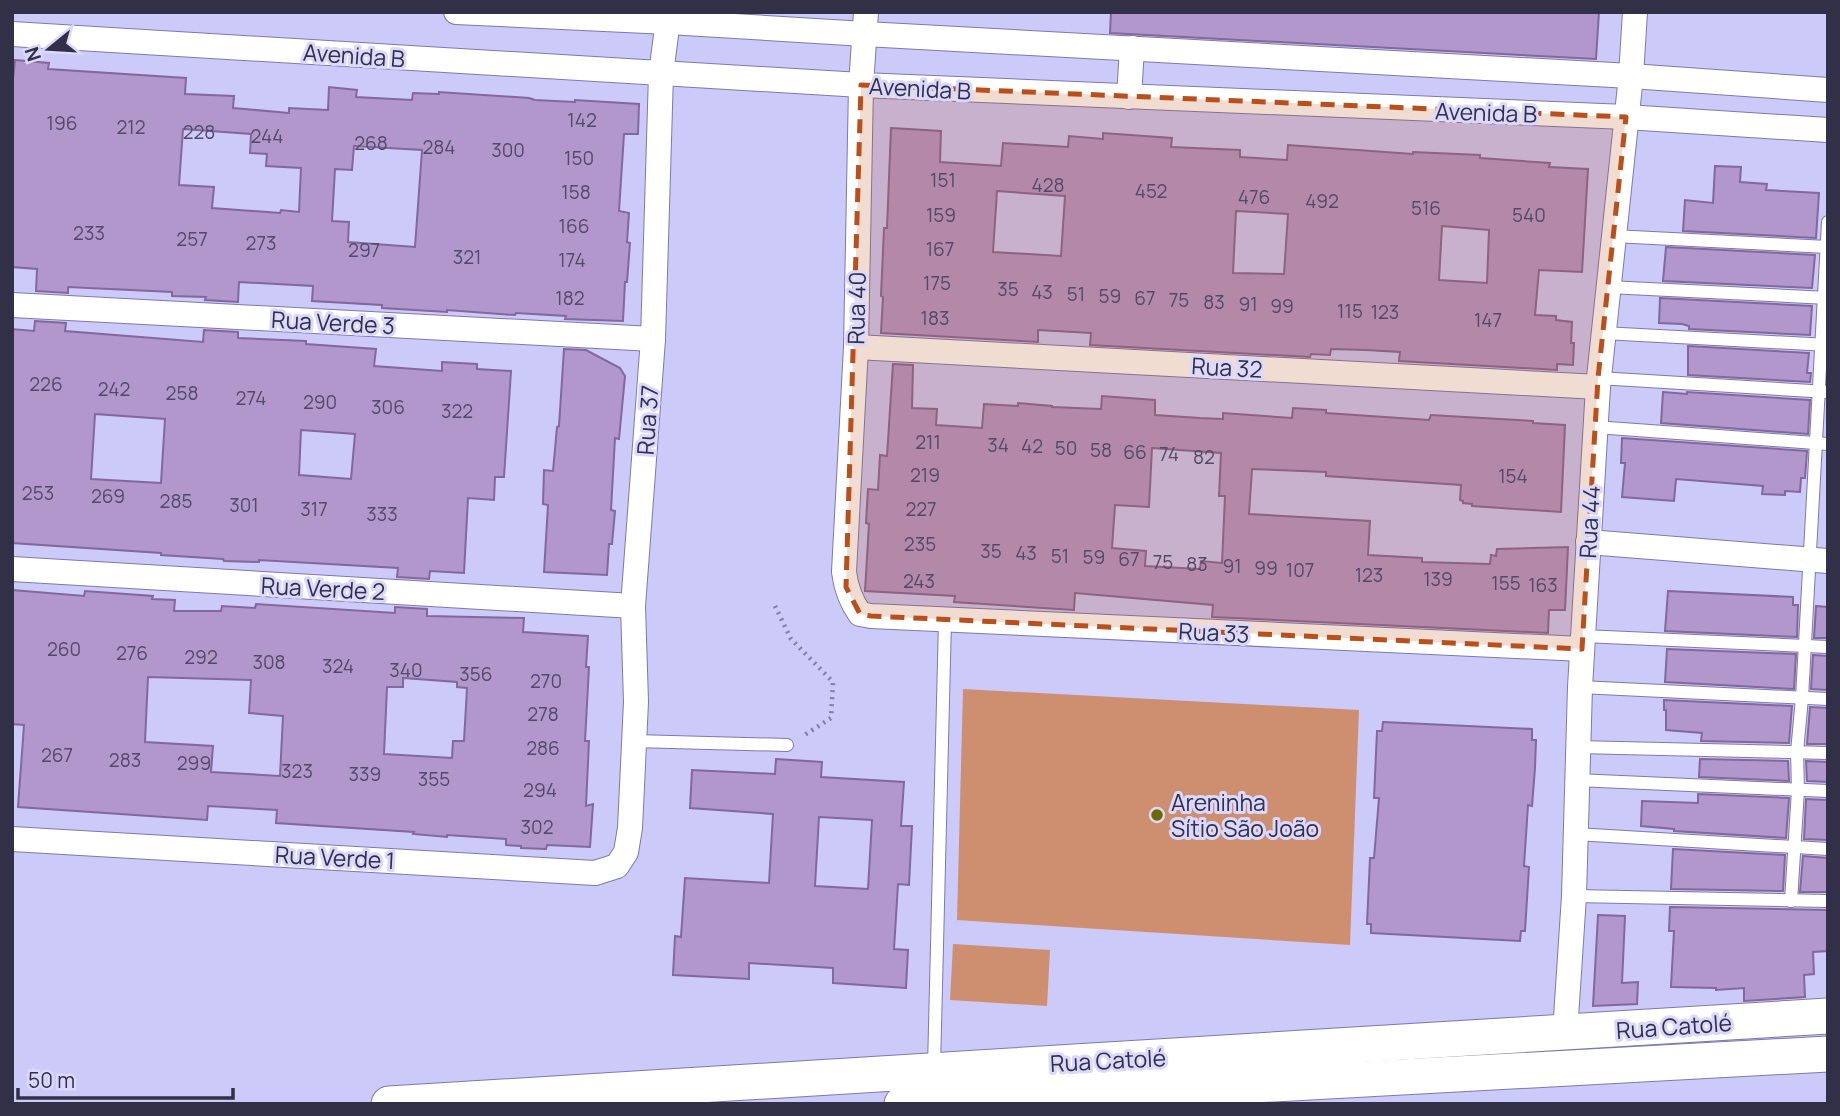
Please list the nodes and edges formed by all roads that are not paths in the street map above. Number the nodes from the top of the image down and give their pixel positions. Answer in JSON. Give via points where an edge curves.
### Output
{"nodes":[{"id":1,"x":456,"y":12,"type":"edge"},
{"id":2,"x":1635,"y":12,"type":"edge"},
{"id":3,"x":668,"y":17,"type":"edge"},
{"id":4,"x":865,"y":23,"type":"edge"},
{"id":5,"x":12,"y":34,"type":"edge"},
{"id":6,"x":1132,"y":48,"type":"junction"},
{"id":7,"x":661,"y":74,"type":"junction"},
{"id":8,"x":1631,"y":76,"type":"junction"},
{"id":9,"x":861,"y":85,"type":"junction"},
{"id":10,"x":1828,"y":90,"type":"edge"},
{"id":11,"x":1129,"y":97,"type":"junction"},
{"id":12,"x":1626,"y":117,"type":"junction"},
{"id":13,"x":1828,"y":130,"type":"edge"},
{"id":14,"x":1828,"y":222,"type":"edge"},
{"id":15,"x":1614,"y":236,"type":"junction"},
{"id":16,"x":1827,"y":247,"type":"edge"},
{"id":17,"x":1608,"y":287,"type":"junction"},
{"id":18,"x":1826,"y":298,"type":"edge"},
{"id":19,"x":12,"y":305,"type":"edge"},
{"id":20,"x":1603,"y":333,"type":"junction"},
{"id":21,"x":653,"y":339,"type":"junction"},
{"id":22,"x":1825,"y":345,"type":"edge"},
{"id":23,"x":856,"y":347,"type":"junction"},
{"id":24,"x":1598,"y":383,"type":"junction"},
{"id":25,"x":1823,"y":392,"type":"edge"},
{"id":26,"x":1595,"y":427,"type":"junction"},
{"id":27,"x":1822,"y":444,"type":"edge"},
{"id":28,"x":1588,"y":542,"type":"junction"},
{"id":29,"x":1819,"y":560,"type":"edge"},
{"id":30,"x":12,"y":569,"type":"edge"},
{"id":31,"x":852,"y":602,"type":"joint"},
{"id":32,"x":633,"y":606,"type":"junction"},
{"id":33,"x":946,"y":620,"type":"junction"},
{"id":34,"x":1582,"y":643,"type":"junction"},
{"id":35,"x":1805,"y":646,"type":"junction"},
{"id":36,"x":1828,"y":647,"type":"edge"},
{"id":37,"x":1580,"y":687,"type":"junction"},
{"id":38,"x":1802,"y":698,"type":"junction"},
{"id":39,"x":1828,"y":699,"type":"edge"},
{"id":40,"x":634,"y":741,"type":"junction"},
{"id":41,"x":787,"y":745,"type":"road end"},
{"id":42,"x":1577,"y":747,"type":"junction"},
{"id":43,"x":1797,"y":751,"type":"junction"},
{"id":44,"x":1828,"y":753,"type":"edge"},
{"id":45,"x":1576,"y":780,"type":"junction"},
{"id":46,"x":1798,"y":790,"type":"junction"},
{"id":47,"x":1828,"y":792,"type":"edge"},
{"id":48,"x":630,"y":828,"type":"joint"},
{"id":49,"x":1574,"y":834,"type":"junction"},
{"id":50,"x":12,"y":839,"type":"edge"},
{"id":51,"x":1793,"y":847,"type":"junction"},
{"id":52,"x":1828,"y":849,"type":"edge"},
{"id":53,"x":1574,"y":896,"type":"junction"},
{"id":54,"x":1791,"y":901,"type":"junction"},
{"id":55,"x":1828,"y":901,"type":"edge"},
{"id":56,"x":1828,"y":1016,"type":"edge"},
{"id":57,"x":1565,"y":1033,"type":"junction"},
{"id":58,"x":1828,"y":1054,"type":"edge"},
{"id":59,"x":934,"y":1071,"type":"junction"},
{"id":60,"x":996,"y":1101,"type":"edge"},
{"id":61,"x":389,"y":1104,"type":"edge"},
{"id":62,"x":902,"y":1104,"type":"edge"}],
"edges":[{"from":1,"to":3,"type":"street","name":"Avenida B"},
{"from":2,"to":8,"type":"street","name":"Rua 44"},
{"from":3,"to":4,"type":"street","name":"Avenida B"},
{"from":3,"to":7,"type":"street","name":"Rua 37"},
{"from":4,"to":6,"type":"street","name":"Avenida B"},
{"from":4,"to":9,"type":"street","name":"Rua 40"},
{"from":5,"to":7,"type":"street","name":"Avenida B"},
{"from":6,"to":8,"type":"street","name":"Avenida B"},
{"from":6,"to":11,"type":"street"},
{"from":7,"to":9,"type":"street","name":"Avenida B"},
{"from":7,"to":21,"type":"street","name":"Rua 37"},
{"from":8,"to":10,"type":"street","name":"Avenida B"},
{"from":8,"to":12,"type":"street","name":"Rua 44"},
{"from":9,"to":11,"type":"street","name":"Avenida B"},
{"from":9,"to":23,"type":"street","name":"Rua 40"},
{"from":11,"to":12,"type":"street","name":"Avenida B"},
{"from":12,"to":13,"type":"street","name":"Avenida B"},
{"from":12,"to":15,"type":"street","name":"Rua 44"},
{"from":14,"to":16,"type":"lane"},
{"from":15,"to":16,"type":"lane"},
{"from":15,"to":17,"type":"street","name":"Rua 44"},
{"from":16,"to":18,"type":"lane"},
{"from":17,"to":18,"type":"lane"},
{"from":17,"to":20,"type":"street","name":"Rua 44"},
{"from":18,"to":22,"type":"lane"},
{"from":19,"to":21,"type":"street","name":"Rua Verde 3"},
{"from":20,"to":22,"type":"lane"},
{"from":20,"to":24,"type":"street","name":"Rua 44"},
{"from":21,"to":32,"type":"street","name":"Rua 37"},
{"from":22,"to":25,"type":"lane"},
{"from":23,"to":24,"type":"street","name":"Rua 32"},
{"from":23,"to":31,"type":"street","name":"Rua 40","via":[[844,572]]},
{"from":24,"to":25,"type":"lane"},
{"from":24,"to":26,"type":"street","name":"Rua 44"},
{"from":25,"to":27,"type":"lane"},
{"from":26,"to":27,"type":"lane"},
{"from":26,"to":28,"type":"street","name":"Rua 44"},
{"from":27,"to":29,"type":"lane"},
{"from":28,"to":29,"type":"street"},
{"from":28,"to":34,"type":"street","name":"Rua 44"},
{"from":29,"to":35,"type":"lane"},
{"from":30,"to":32,"type":"street","name":"Rua Verde 2"},
{"from":31,"to":33,"type":"street","name":"Rua 33","via":[[860,614]]},
{"from":32,"to":40,"type":"street","name":"Rua 37"},
{"from":33,"to":34,"type":"street","name":"Rua 33"},
{"from":33,"to":59,"type":"lane"},
{"from":34,"to":35,"type":"lane"},
{"from":34,"to":37,"type":"street","name":"Rua 44"},
{"from":35,"to":36,"type":"lane"},
{"from":35,"to":38,"type":"lane"},
{"from":37,"to":38,"type":"lane"},
{"from":37,"to":42,"type":"street","name":"Rua 44"},
{"from":38,"to":39,"type":"lane"},
{"from":38,"to":43,"type":"lane"},
{"from":40,"to":41,"type":"lane"},
{"from":40,"to":48,"type":"street","name":"Rua 37"},
{"from":42,"to":43,"type":"lane"},
{"from":42,"to":45,"type":"street","name":"Rua 44"},
{"from":43,"to":44,"type":"lane"},
{"from":43,"to":46,"type":"lane"},
{"from":45,"to":46,"type":"lane"},
{"from":45,"to":49,"type":"street","name":"Rua 44"},
{"from":46,"to":47,"type":"lane"},
{"from":46,"to":51,"type":"lane"},
{"from":48,"to":50,"type":"street","name":"Rua Verde 1","via":[[626,852],[617,866],[595,873]]},
{"from":49,"to":51,"type":"lane"},
{"from":49,"to":53,"type":"street","name":"Rua 44"},
{"from":51,"to":52,"type":"lane"},
{"from":51,"to":54,"type":"lane"},
{"from":53,"to":54,"type":"lane"},
{"from":53,"to":57,"type":"street","name":"Rua 44"},
{"from":54,"to":55,"type":"lane"},
{"from":56,"to":57,"type":"street","name":"Rua Catolé"},
{"from":57,"to":59,"type":"street","name":"Rua Catolé"},
{"from":58,"to":60,"type":"street","name":"Rua Catolé"},
{"from":59,"to":61,"type":"street","name":"Rua Catolé"},
{"from":60,"to":62,"type":"street","name":"Rua Catolé"}]}
